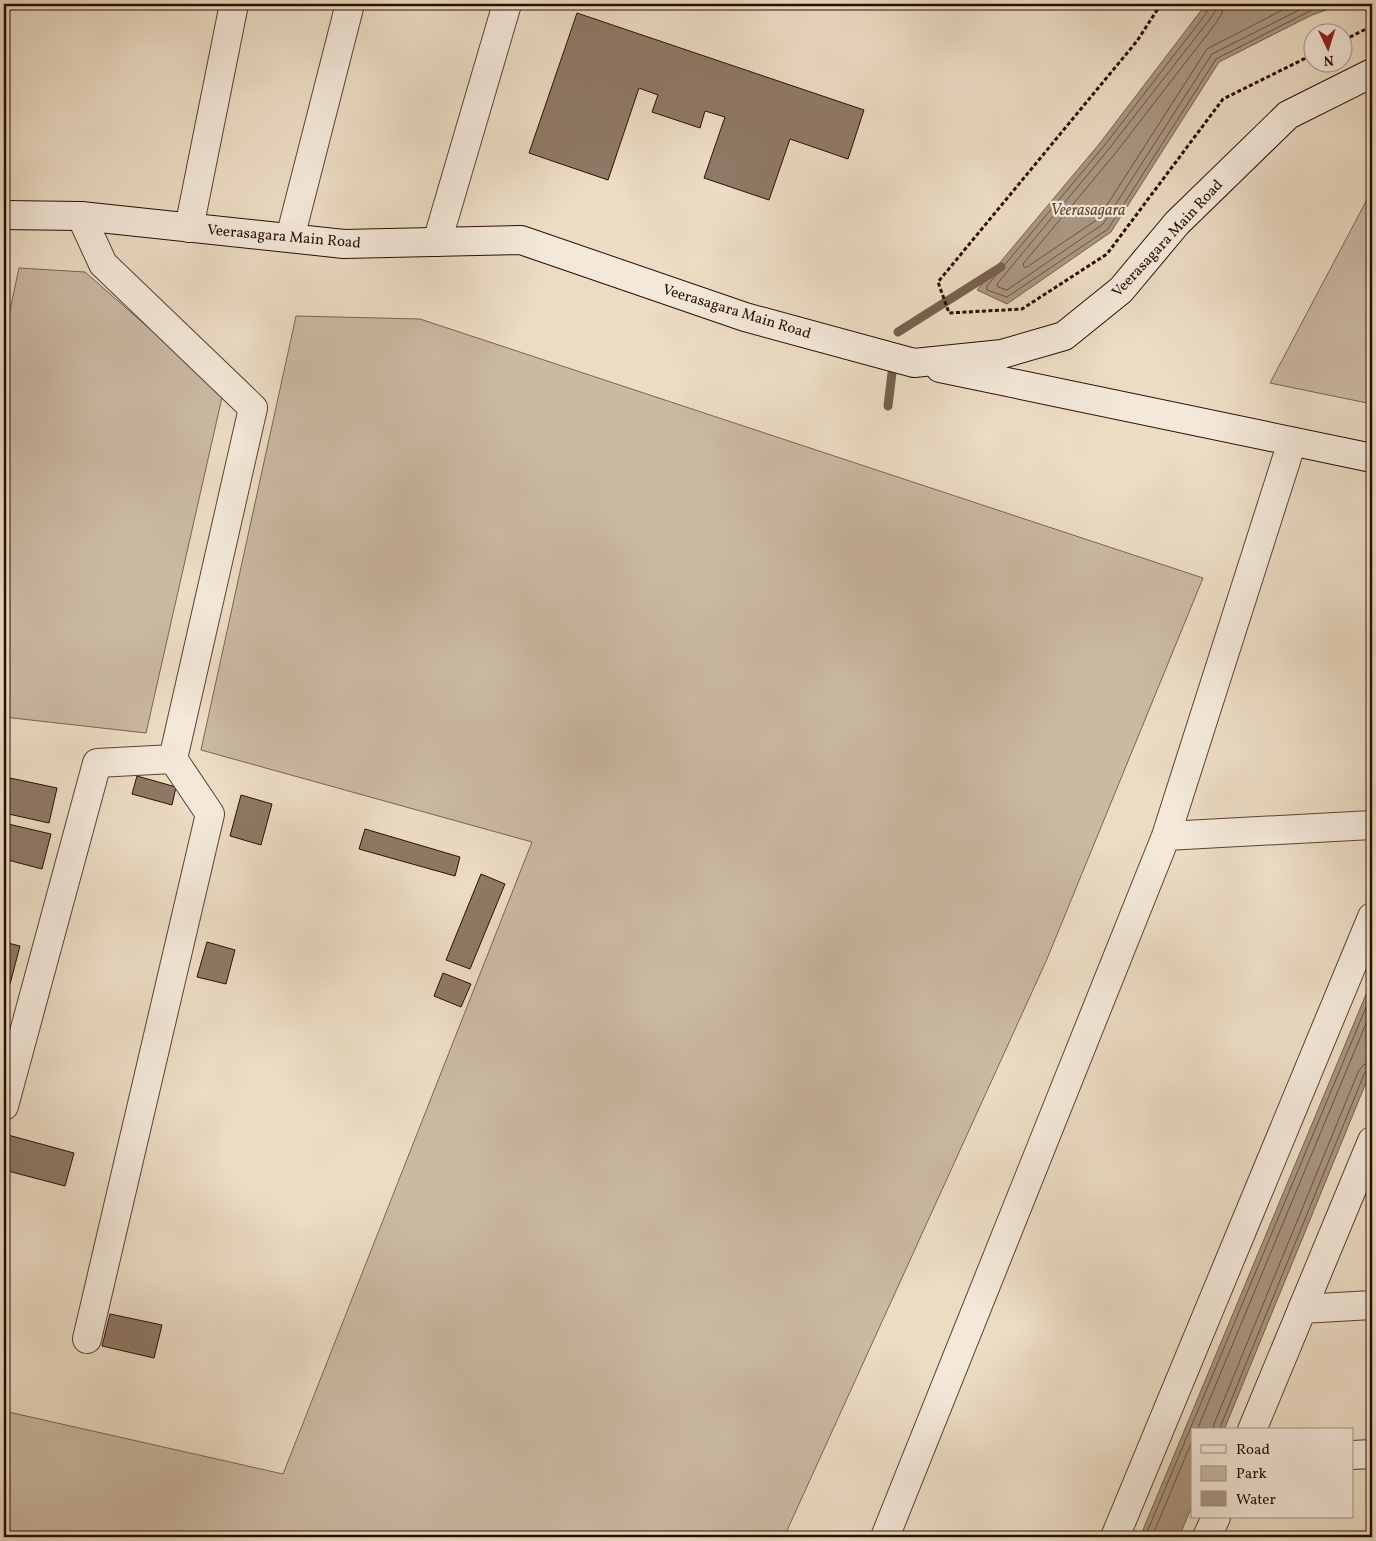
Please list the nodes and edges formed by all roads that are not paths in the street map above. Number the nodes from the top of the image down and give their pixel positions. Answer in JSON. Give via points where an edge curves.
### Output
{"nodes":[{"id":1,"x":234,"y":4,"type":"edge"},
{"id":2,"x":350,"y":4,"type":"edge"},
{"id":3,"x":507,"y":4,"type":"edge"},
{"id":4,"x":1372,"y":73,"type":"edge"},
{"id":5,"x":4,"y":215,"type":"edge"},
{"id":6,"x":80,"y":216,"type":"junction"},
{"id":7,"x":189,"y":228,"type":"junction"},
{"id":8,"x":290,"y":238,"type":"junction"},
{"id":9,"x":436,"y":242,"type":"junction"},
{"id":10,"x":914,"y":363,"type":"junction"},
{"id":11,"x":1292,"y":442,"type":"junction"},
{"id":12,"x":1372,"y":458,"type":"edge"},
{"id":13,"x":173,"y":759,"type":"junction"},
{"id":14,"x":1372,"y":825,"type":"edge"},
{"id":15,"x":1166,"y":836,"type":"junction"},
{"id":16,"x":1372,"y":917,"type":"edge"},
{"id":17,"x":4,"y":1106,"type":"edge"},
{"id":18,"x":1369,"y":1154,"type":"edge"},
{"id":19,"x":1372,"y":1305,"type":"edge"},
{"id":20,"x":1302,"y":1309,"type":"junction"},
{"id":21,"x":87,"y":1339,"type":"dead end"},
{"id":22,"x":1253,"y":1428,"type":"edge"},
{"id":23,"x":1372,"y":1454,"type":"edge"},
{"id":24,"x":1354,"y":1455,"type":"edge"},
{"id":25,"x":1216,"y":1518,"type":"edge"},
{"id":26,"x":885,"y":1537,"type":"edge"},
{"id":27,"x":1115,"y":1537,"type":"edge"},
{"id":28,"x":1208,"y":1537,"type":"edge"}],
"edges":[{"from":1,"to":7,"type":"street"},
{"from":2,"to":8,"type":"street"},
{"from":3,"to":9,"type":"street"},
{"from":4,"to":10,"type":"street","name":"Veerasagara Main Road","via":[[1288,115],[1178,223],[1121,290],[1064,336],[1002,354]]},
{"from":5,"to":6,"type":"street","name":"Veerasagara Main Road"},
{"from":6,"to":7,"type":"street","name":"Veerasagara Main Road"},
{"from":6,"to":13,"type":"street","via":[[103,264],[253,408]]},
{"from":7,"to":8,"type":"street","name":"Veerasagara Main Road"},
{"from":8,"to":9,"type":"street","name":"Veerasagara Main Road","via":[[344,244]]},
{"from":9,"to":10,"type":"street","name":"Veerasagara Main Road","via":[[521,240],[745,317]]},
{"from":10,"to":11,"type":"street"},
{"from":11,"to":12,"type":"street"},
{"from":11,"to":15,"type":"street"},
{"from":13,"to":17,"type":"street","via":[[97,763]]},
{"from":13,"to":21,"type":"street","via":[[210,814]]},
{"from":14,"to":15,"type":"street"},
{"from":15,"to":26,"type":"street"},
{"from":16,"to":27,"type":"street"},
{"from":18,"to":20,"type":"street"},
{"from":19,"to":20,"type":"street"},
{"from":20,"to":22,"type":"street"},
{"from":23,"to":24,"type":"street"},
{"from":25,"to":28,"type":"street"}]}
